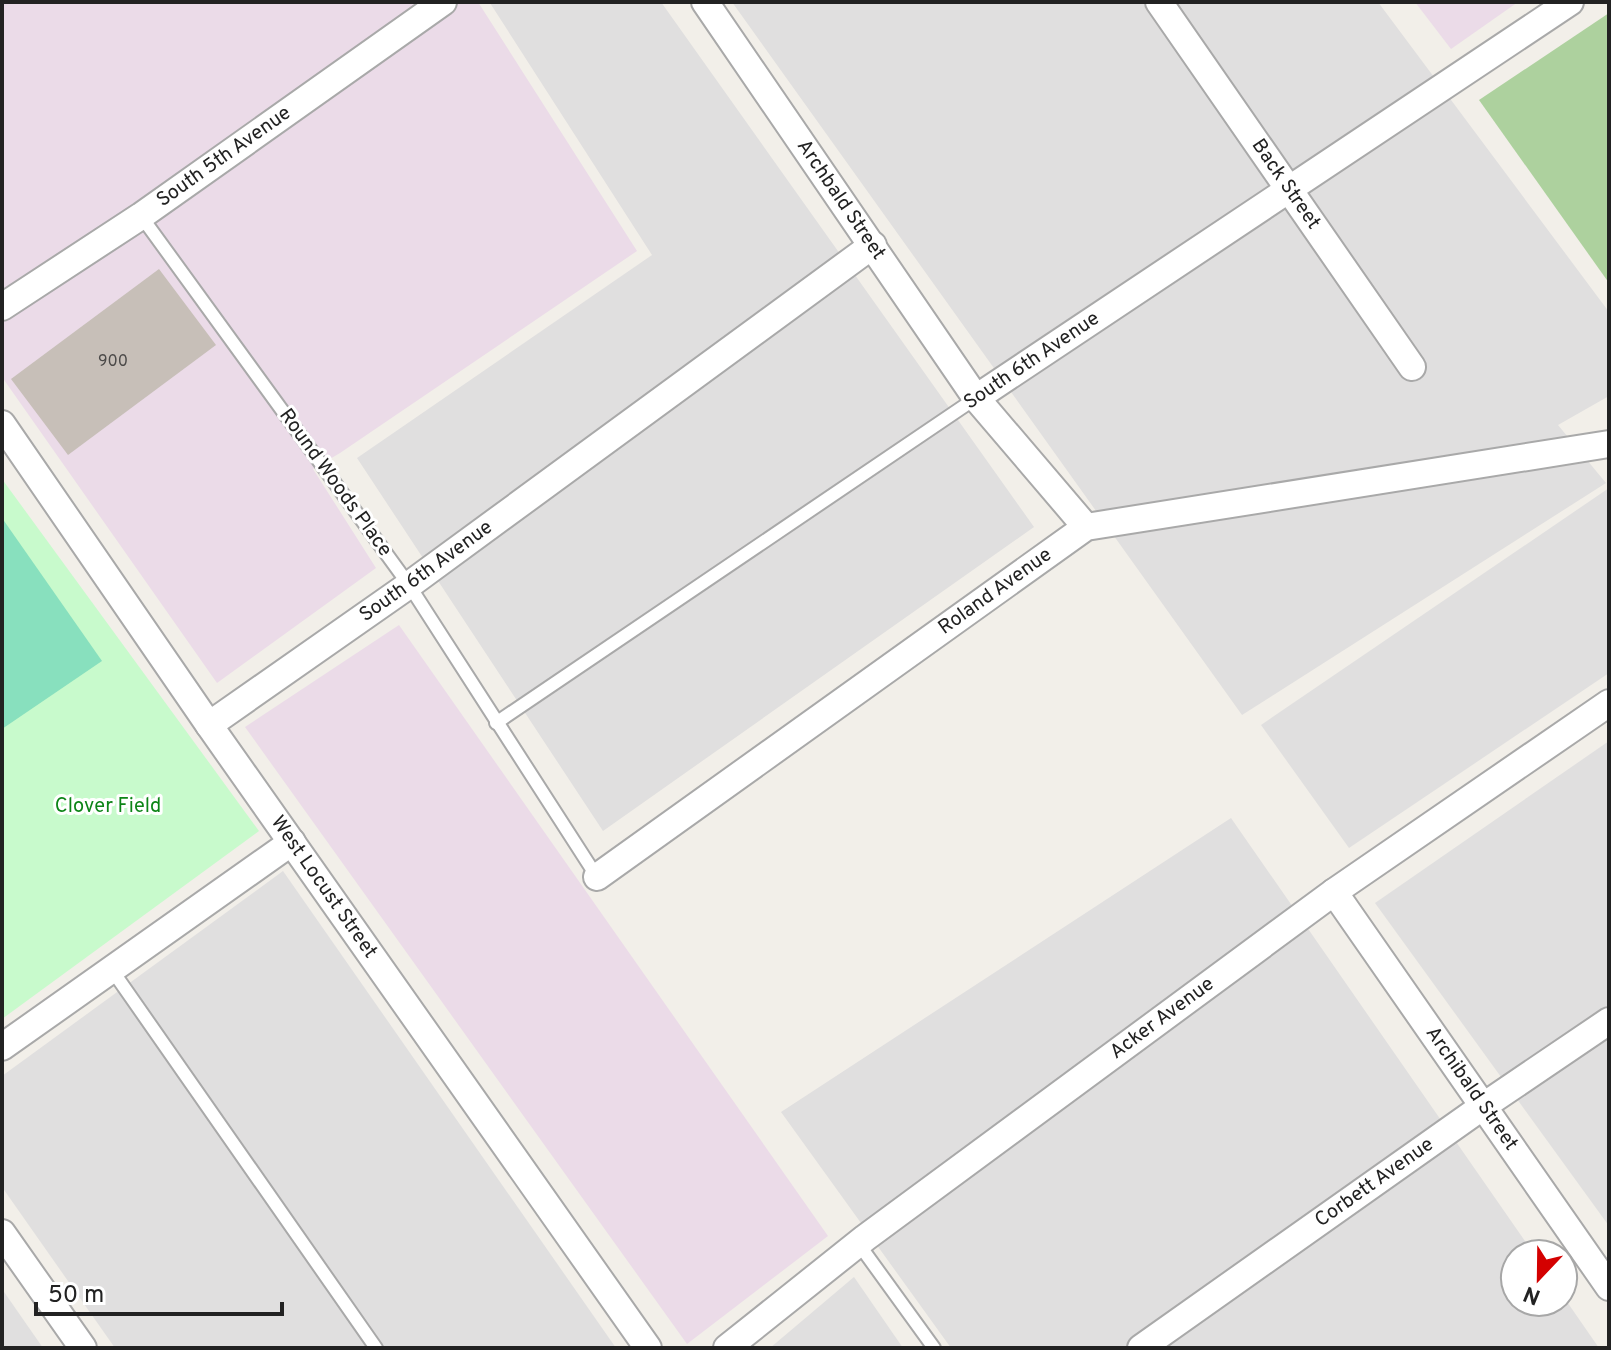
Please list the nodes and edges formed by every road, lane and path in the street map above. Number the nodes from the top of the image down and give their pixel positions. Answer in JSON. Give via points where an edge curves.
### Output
{"nodes":[{"id":1,"x":443,"y":2,"type":"edge"},
{"id":2,"x":705,"y":2,"type":"edge"},
{"id":3,"x":1159,"y":2,"type":"edge"},
{"id":4,"x":1570,"y":2,"type":"edge"},
{"id":5,"x":1289,"y":191,"type":"junction"},
{"id":6,"x":141,"y":216,"type":"junction"},
{"id":7,"x":873,"y":245,"type":"junction"},
{"id":8,"x":2,"y":307,"type":"edge"},
{"id":9,"x":1412,"y":367,"type":"dead end"},
{"id":10,"x":976,"y":398,"type":"junction"},
{"id":11,"x":2,"y":424,"type":"edge"},
{"id":12,"x":1609,"y":444,"type":"edge"},
{"id":13,"x":1086,"y":527,"type":"junction"},
{"id":14,"x":409,"y":585,"type":"junction"},
{"id":15,"x":1609,"y":703,"type":"edge"},
{"id":16,"x":496,"y":723,"type":"junction"},
{"id":17,"x":209,"y":725,"type":"junction"},
{"id":18,"x":292,"y":842,"type":"junction"},
{"id":19,"x":597,"y":877,"type":"joint"},
{"id":20,"x":1334,"y":892,"type":"junction"},
{"id":21,"x":112,"y":970,"type":"junction"},
{"id":22,"x":1609,"y":1021,"type":"edge"},
{"id":23,"x":2,"y":1047,"type":"edge"},
{"id":24,"x":1482,"y":1107,"type":"junction"},
{"id":25,"x":2,"y":1233,"type":"edge"},
{"id":26,"x":858,"y":1243,"type":"junction"},
{"id":27,"x":1609,"y":1287,"type":"edge"},
{"id":28,"x":77,"y":1346,"type":"edge"},
{"id":29,"x":376,"y":1348,"type":"edge"},
{"id":30,"x":648,"y":1348,"type":"edge"},
{"id":31,"x":727,"y":1348,"type":"edge"},
{"id":32,"x":934,"y":1348,"type":"edge"},
{"id":33,"x":1141,"y":1348,"type":"edge"}],
"edges":[{"from":1,"to":6,"type":"street","name":"South 5th Avenue"},
{"from":2,"to":7,"type":"street","name":"Archbald Street"},
{"from":3,"to":5,"type":"street","name":"Back Street"},
{"from":4,"to":5,"type":"street","name":"South 6th Avenue"},
{"from":5,"to":9,"type":"street","name":"Back Street"},
{"from":5,"to":10,"type":"street","name":"South 6th Avenue"},
{"from":6,"to":8,"type":"street","name":"South 5th Avenue"},
{"from":6,"to":14,"type":"lane","name":"Round Woods Place"},
{"from":7,"to":10,"type":"street","name":"Archbald Street"},
{"from":7,"to":14,"type":"street","name":"South 6th Avenue"},
{"from":10,"to":13,"type":"street"},
{"from":10,"to":16,"type":"lane","name":"South 6th Avenue"},
{"from":11,"to":17,"type":"street","name":"West Locust Street"},
{"from":12,"to":13,"type":"street","name":"Roland Avenue"},
{"from":13,"to":19,"type":"street","name":"Roland Avenue"},
{"from":14,"to":16,"type":"lane","name":"Round Woods Place"},
{"from":14,"to":17,"type":"street","name":"South 6th Avenue"},
{"from":15,"to":20,"type":"street","name":"Acker Avenue"},
{"from":16,"to":19,"type":"lane","name":"Round Woods Place"},
{"from":17,"to":18,"type":"street","name":"West Locust Street"},
{"from":18,"to":21,"type":"street"},
{"from":18,"to":30,"type":"street","name":"West Locust Street"},
{"from":20,"to":24,"type":"street","name":"Archibald Street"},
{"from":20,"to":26,"type":"street","name":"Acker Avenue"},
{"from":21,"to":23,"type":"street"},
{"from":21,"to":29,"type":"lane"},
{"from":22,"to":24,"type":"street","name":"Corbett Avenue"},
{"from":24,"to":27,"type":"street","name":"Archibald Street"},
{"from":24,"to":33,"type":"street","name":"Corbett Avenue"},
{"from":25,"to":28,"type":"street"},
{"from":26,"to":31,"type":"street","name":"Acker Avenue"},
{"from":26,"to":32,"type":"lane"}]}
